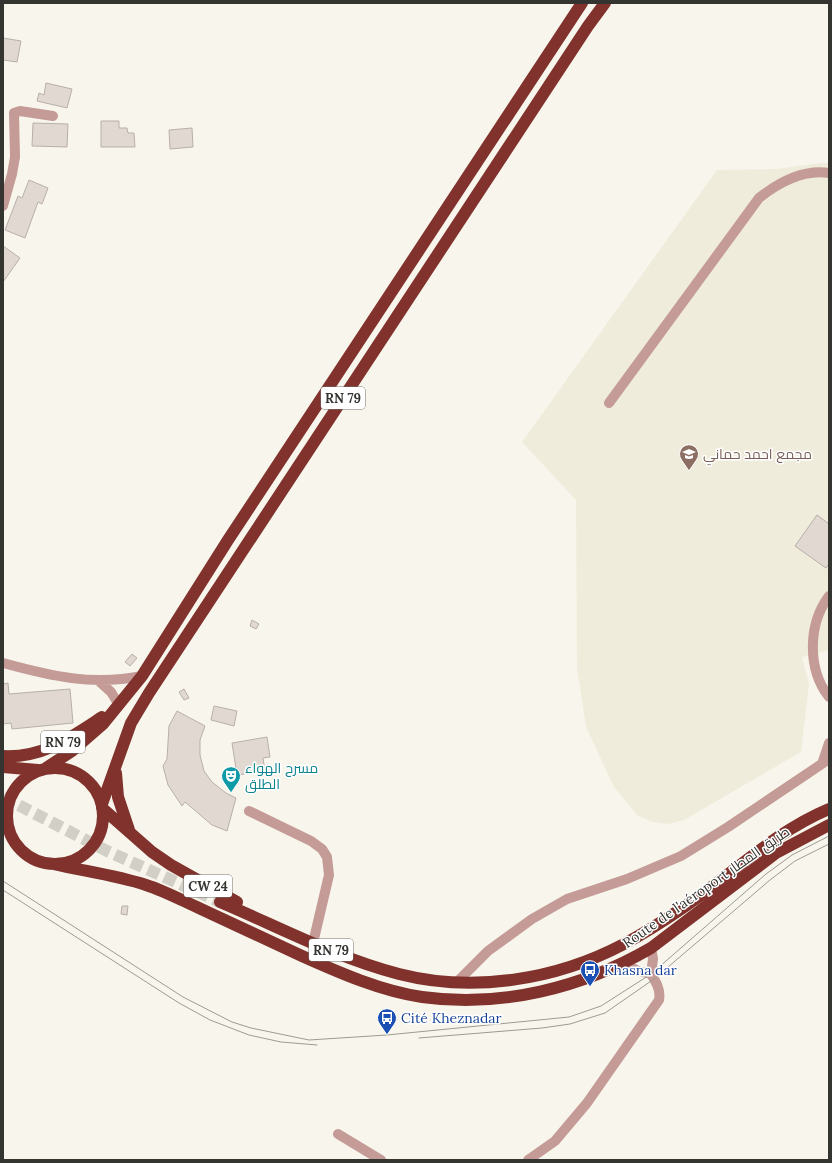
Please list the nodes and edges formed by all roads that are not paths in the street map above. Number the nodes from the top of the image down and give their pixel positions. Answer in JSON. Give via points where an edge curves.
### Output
{"nodes":[{"id":1,"x":582,"y":3,"type":"edge"},
{"id":2,"x":605,"y":3,"type":"edge"},
{"id":3,"x":53,"y":116,"type":"dead end"},
{"id":4,"x":829,"y":173,"type":"edge"},
{"id":5,"x":3,"y":206,"type":"edge"},
{"id":6,"x":609,"y":403,"type":"dead end"},
{"id":7,"x":829,"y":596,"type":"edge"},
{"id":8,"x":3,"y":663,"type":"edge"},
{"id":9,"x":142,"y":676,"type":"junction"},
{"id":10,"x":100,"y":682,"type":"junction"},
{"id":11,"x":829,"y":697,"type":"edge"},
{"id":12,"x":118,"y":706,"type":"junction"},
{"id":13,"x":829,"y":743,"type":"edge"},
{"id":14,"x":3,"y":756,"type":"edge"},
{"id":15,"x":826,"y":760,"type":"edge"},
{"id":16,"x":3,"y":767,"type":"edge"},
{"id":17,"x":42,"y":769,"type":"junction"},
{"id":18,"x":116,"y":770,"type":"junction"},
{"id":19,"x":102,"y":806,"type":"junction"},
{"id":20,"x":829,"y":809,"type":"edge"},
{"id":21,"x":249,"y":811,"type":"dead end"},
{"id":22,"x":829,"y":825,"type":"edge"},
{"id":23,"x":129,"y":830,"type":"junction"},
{"id":24,"x":3,"y":842,"type":"edge"},
{"id":25,"x":24,"y":854,"type":"junction"},
{"id":26,"x":53,"y":864,"type":"junction"},
{"id":27,"x":220,"y":902,"type":"tunnel mouth"},
{"id":28,"x":293,"y":934,"type":"junction"},
{"id":29,"x":313,"y":943,"type":"junction"},
{"id":30,"x":651,"y":948,"type":"junction"},
{"id":31,"x":623,"y":963,"type":"junction"},
{"id":32,"x":651,"y":974,"type":"junction"},
{"id":33,"x":457,"y":982,"type":"junction"},
{"id":34,"x":338,"y":1134,"type":"dead end"},
{"id":35,"x":381,"y":1160,"type":"edge"},
{"id":36,"x":528,"y":1160,"type":"edge"}],
"edges":[{"from":1,"to":9,"type":"highway","number":"RN 79","via":[[228,540]]},
{"from":2,"to":18,"type":"highway","number":"RN 79","via":[[149,693],[131,723]]},
{"from":3,"to":5,"type":"street","via":[[20,111],[14,113],[15,157]]},
{"from":4,"to":6,"type":"street","via":[[807,174],[790,179],[759,198]]},
{"from":7,"to":11,"type":"street","via":[[818,615],[812,654],[817,675]]},
{"from":8,"to":10,"type":"street"},
{"from":9,"to":10,"type":"street"},
{"from":9,"to":12,"type":"highway","number":"RN 79"},
{"from":10,"to":12,"type":"street","via":[[111,692]]},
{"from":12,"to":14,"type":"highway","number":"RN 79","via":[[55,747],[30,754]]},
{"from":12,"to":17,"type":"highway","number":"RN 79","via":[[72,751]]},
{"from":13,"to":15,"type":"street"},
{"from":15,"to":33,"type":"street","via":[[681,856],[567,899],[532,918],[488,951]]},
{"from":16,"to":17,"type":"highway","number":"RN 79"},
{"from":17,"to":19,"type":"highway","via":[[61,767],[87,779],[96,791]]},
{"from":17,"to":25,"type":"highway","via":[[25,777],[15,787],[8,800],[8,830],[14,843]]},
{"from":18,"to":19,"type":"highway","number":"RN 79"},
{"from":18,"to":23,"type":"highway","via":[[118,797]]},
{"from":19,"to":23,"type":"highway","number":"CW 24"},
{"from":19,"to":26,"type":"highway","via":[[103,822],[91,848],[67,863]]},
{"from":20,"to":33,"type":"highway","name":"Route de l'aéroport طريق المطار","number":"RN 79","via":[[787,830],[686,906],[624,945],[595,958],[538,975],[477,983]]},
{"from":21,"to":29,"type":"street","via":[[311,841],[322,849],[327,857],[329,875]]},
{"from":22,"to":30,"type":"highway","name":"Route de l'aéroport طريق المطار","number":"CW 24","via":[[776,853]]},
{"from":23,"to":28,"type":"highway","number":"CW 24","via":[[152,852],[171,865]]},
{"from":24,"to":25,"type":"highway"},
{"from":25,"to":26,"type":"highway","via":[[38,861]]},
{"from":26,"to":31,"type":"highway","name":"Route de l'aéroport طريق المطار","number":"CW 24","via":[[145,884],[352,977],[422,997],[476,1000],[517,996],[559,988]]},
{"from":27,"to":28,"type":"highway","name":"Route de l'aéroport طريق المطار","number":"RN 79"},
{"from":28,"to":29,"type":"highway","name":"Route de l'aéroport طريق المطار","number":"RN 79"},
{"from":29,"to":33,"type":"highway","name":"Route de l'aéroport طريق المطار","number":"RN 79","via":[[398,973],[422,979]]},
{"from":30,"to":31,"type":"highway","name":"Route de l'aéroport طريق المطار","number":"CW 24"},
{"from":30,"to":32,"type":"street"},
{"from":31,"to":32,"type":"street"},
{"from":32,"to":36,"type":"street","via":[[660,994],[654,1010],[587,1103],[555,1142]]},
{"from":34,"to":35,"type":"street"}]}
